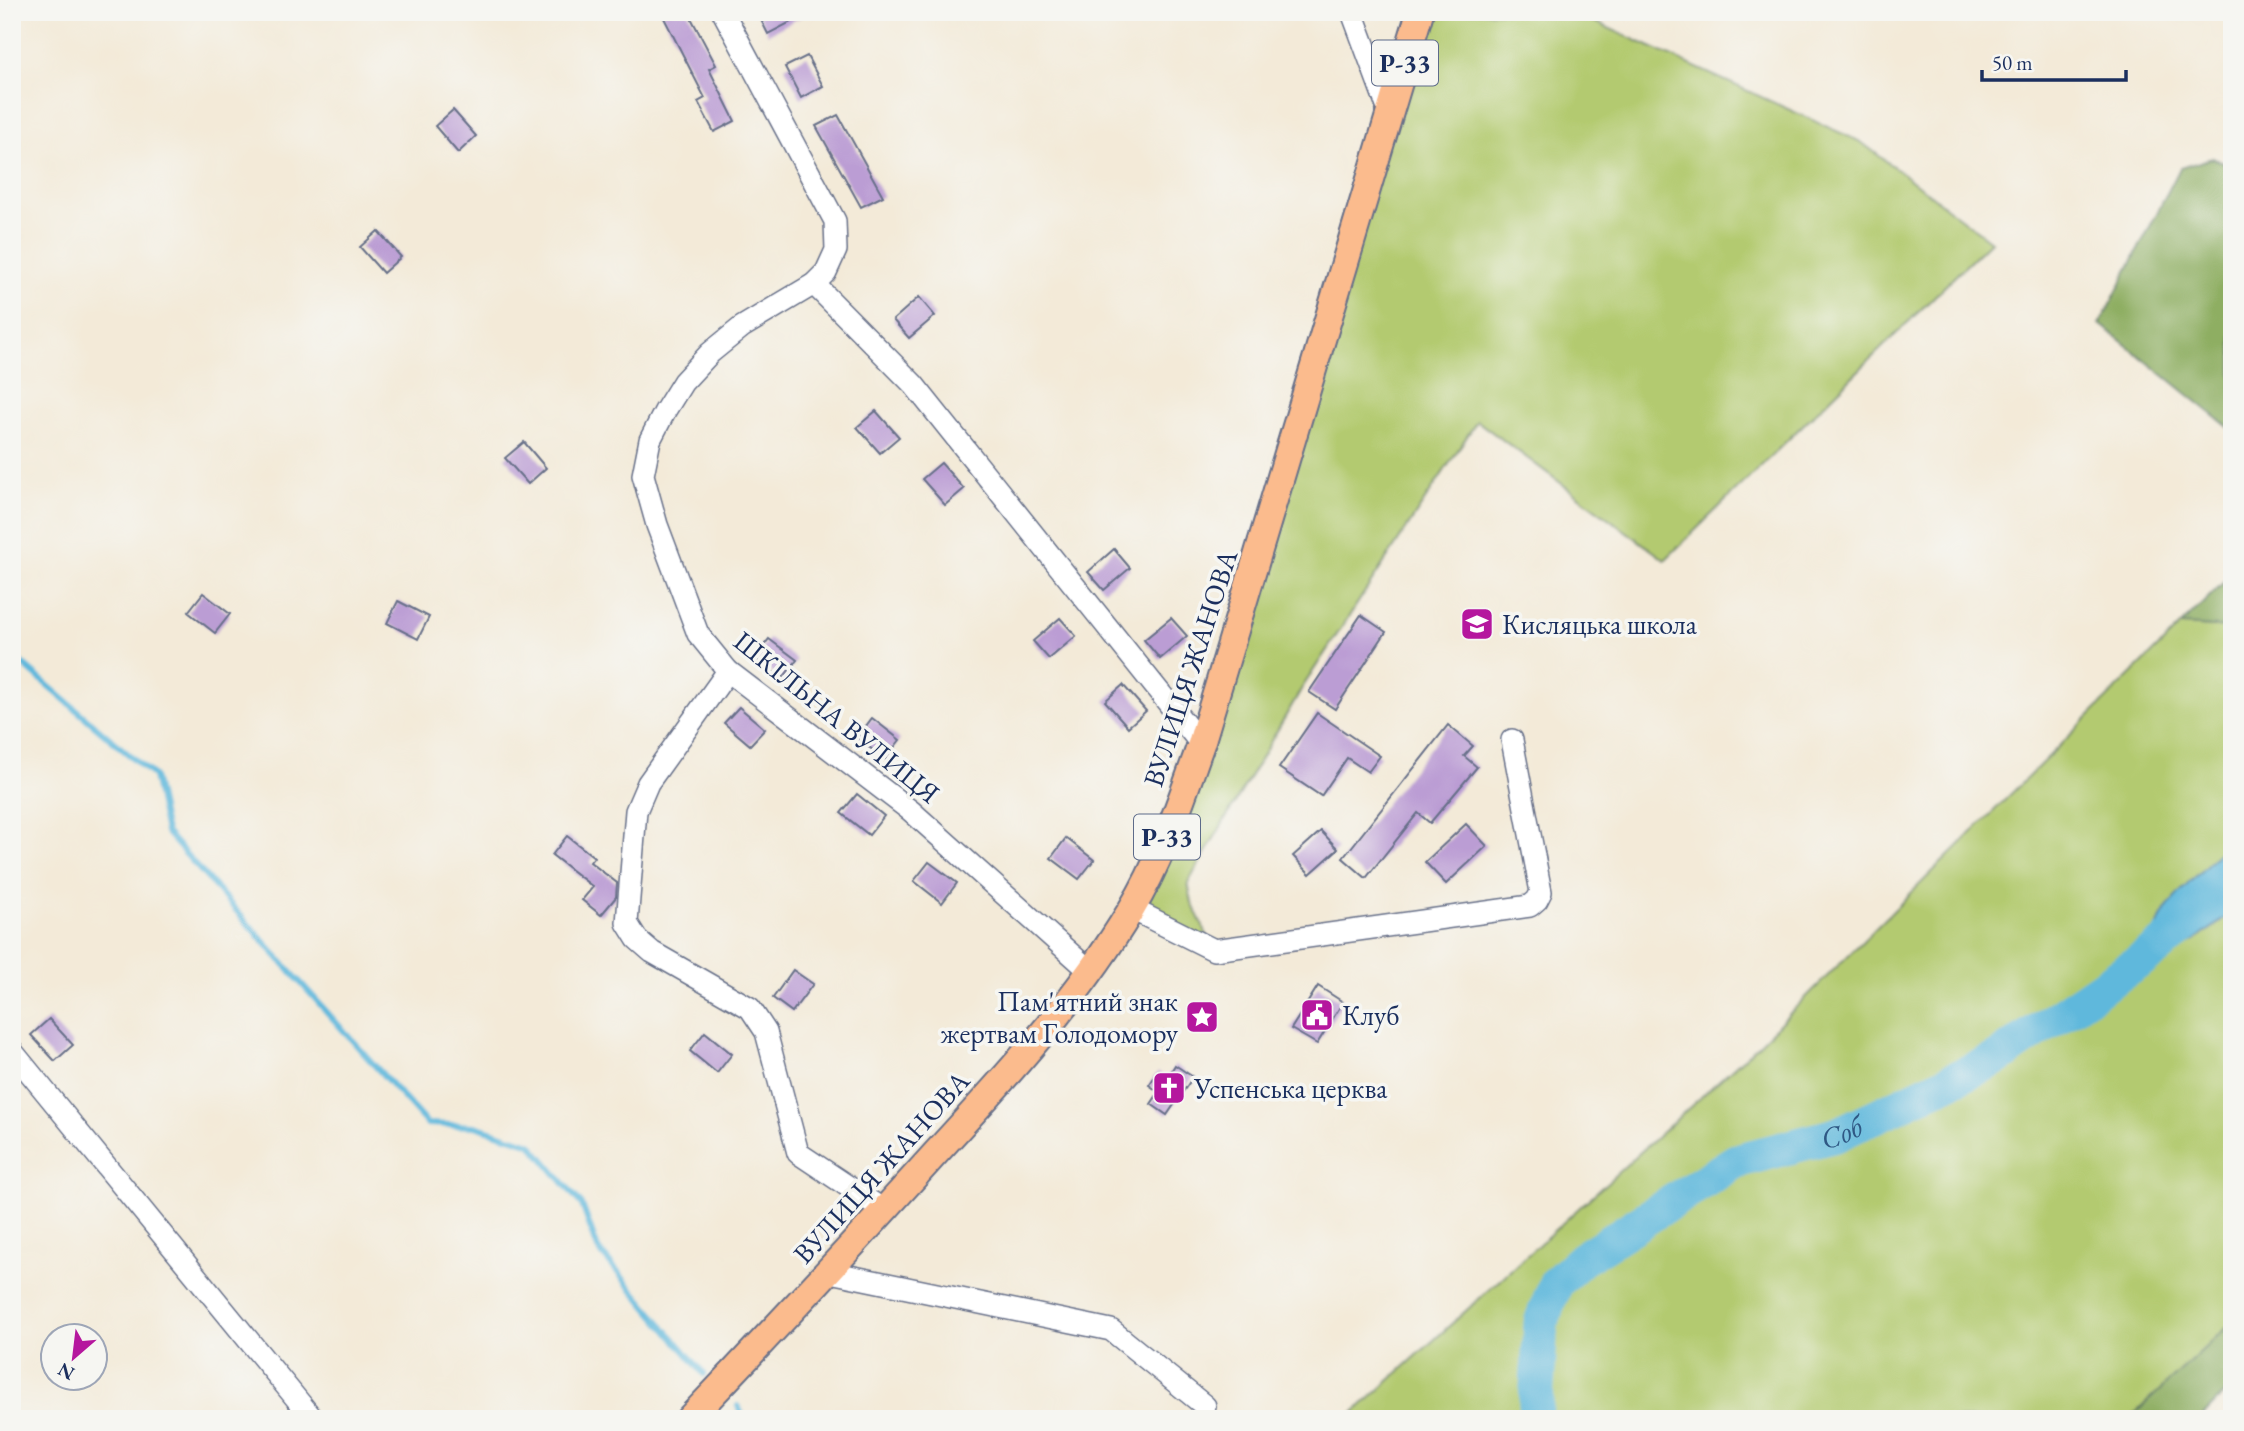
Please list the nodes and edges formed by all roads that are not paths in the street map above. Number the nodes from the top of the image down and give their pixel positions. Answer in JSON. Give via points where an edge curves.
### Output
{"nodes":[{"id":1,"x":723,"y":12,"type":"edge"},
{"id":2,"x":1352,"y":12,"type":"edge"},
{"id":3,"x":1420,"y":12,"type":"edge"},
{"id":4,"x":1390,"y":114,"type":"junction"},
{"id":5,"x":814,"y":284,"type":"junction"},
{"id":6,"x":728,"y":671,"type":"junction"},
{"id":7,"x":1512,"y":740,"type":"dead end"},
{"id":8,"x":1201,"y":744,"type":"junction"},
{"id":9,"x":1132,"y":909,"type":"junction"},
{"id":10,"x":1090,"y":971,"type":"junction"},
{"id":11,"x":12,"y":1052,"type":"edge"},
{"id":12,"x":884,"y":1210,"type":"junction"},
{"id":13,"x":830,"y":1272,"type":"junction"},
{"id":14,"x":1205,"y":1406,"type":"dead end"},
{"id":15,"x":313,"y":1419,"type":"edge"},
{"id":16,"x":689,"y":1419,"type":"edge"}],
"edges":[{"from":1,"to":5,"type":"street","name":"ШКІЛЬНА ВУЛИЦЯ","via":[[835,221],[836,250],[826,272]]},
{"from":2,"to":4,"type":"street"},
{"from":3,"to":4,"type":"main road","number":"Р-33"},
{"from":4,"to":8,"type":"main road","name":"ВУЛИЦЯ ЖАНОВА","number":"Р-33"},
{"from":5,"to":6,"type":"street","name":"ШКІЛЬНА ВУЛИЦЯ","via":[[742,327],[710,353],[677,391],[645,457],[643,475],[657,525],[698,634]]},
{"from":5,"to":8,"type":"street","via":[[922,395]]},
{"from":6,"to":10,"type":"street","name":"ШКІЛЬНА ВУЛИЦЯ","via":[[911,811]]},
{"from":6,"to":12,"type":"street","via":[[648,783],[635,811],[627,923],[652,952],[750,1008],[766,1032],[798,1153]]},
{"from":7,"to":9,"type":"street","via":[[1541,892],[1530,906],[1214,950]]},
{"from":8,"to":9,"type":"main road","name":"ВУЛИЦЯ ЖАНОВА","number":"Р-33","via":[[1173,823]]},
{"from":9,"to":10,"type":"main road","name":"ВУЛИЦЯ ЖАНОВА","number":"Р-33"},
{"from":10,"to":12,"type":"main road","name":"ВУЛИЦЯ ЖАНОВА","number":"Р-33","via":[[1018,1064]]},
{"from":11,"to":15,"type":"street"},
{"from":12,"to":13,"type":"main road","name":"ВУЛИЦЯ ЖАНОВА","number":"Р-33"},
{"from":13,"to":14,"type":"street","via":[[1111,1330]]},
{"from":13,"to":16,"type":"main road","name":"ВУЛИЦЯ ЖАНОВА","number":"Р-33"}]}
